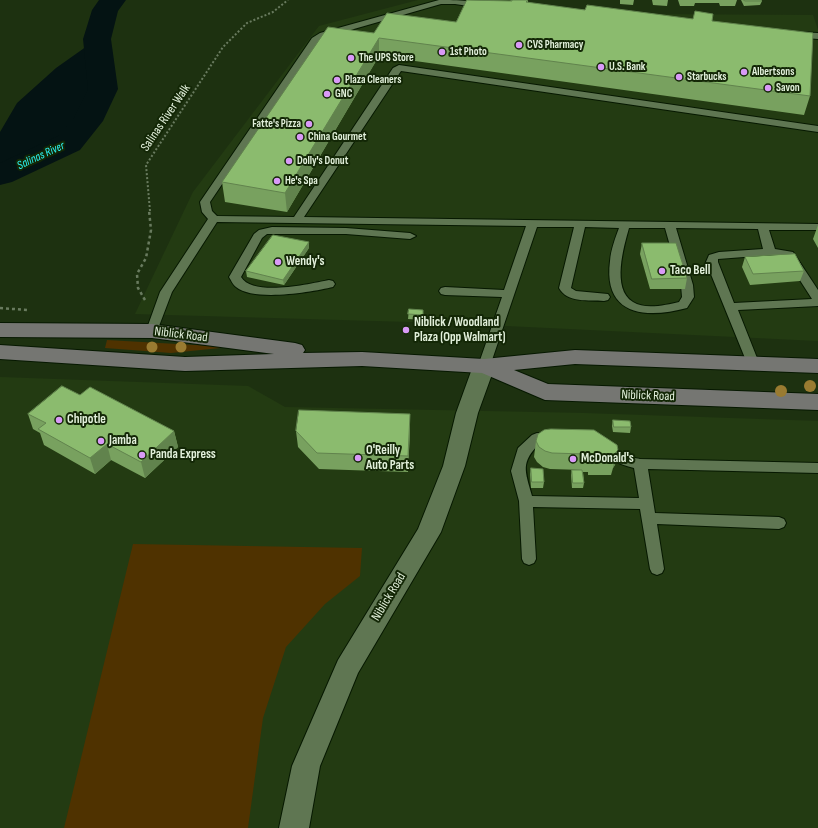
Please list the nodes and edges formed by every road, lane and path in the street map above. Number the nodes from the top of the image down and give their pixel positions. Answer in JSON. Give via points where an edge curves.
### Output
{"nodes":[{"id":1,"x":288,"y":0,"type":"edge"},
{"id":2,"x":494,"y":6,"type":"edge"},
{"id":3,"x":790,"y":34,"type":"edge"},
{"id":4,"x":818,"y":36,"type":"edge"},
{"id":5,"x":818,"y":129,"type":"edge"},
{"id":6,"x":214,"y":219,"type":"junction"},
{"id":7,"x":296,"y":220,"type":"junction"},
{"id":8,"x":533,"y":223,"type":"junction"},
{"id":9,"x":580,"y":224,"type":"junction"},
{"id":10,"x":625,"y":224,"type":"junction"},
{"id":11,"x":670,"y":225,"type":"junction"},
{"id":12,"x":762,"y":226,"type":"junction"},
{"id":13,"x":818,"y":227,"type":"edge"},
{"id":14,"x":410,"y":236,"type":"dead end"},
{"id":15,"x":770,"y":252,"type":"junction"},
{"id":16,"x":329,"y":284,"type":"dead end"},
{"id":17,"x":445,"y":290,"type":"dead end"},
{"id":18,"x":509,"y":294,"type":"junction"},
{"id":19,"x":604,"y":297,"type":"dead end"},
{"id":20,"x":818,"y":301,"type":"edge"},
{"id":21,"x":144,"y":305,"type":"dead end"},
{"id":22,"x":731,"y":307,"type":"junction"},
{"id":23,"x":0,"y":308,"type":"edge"},
{"id":24,"x":27,"y":310,"type":"junction"},
{"id":25,"x":33,"y":310,"type":"dead end"},
{"id":26,"x":7,"y":330,"type":"edge"},
{"id":27,"x":152,"y":331,"type":"junction"},
{"id":28,"x":0,"y":352,"type":"edge"},
{"id":29,"x":362,"y":360,"type":"junction"},
{"id":30,"x":753,"y":363,"type":"junction"},
{"id":31,"x":484,"y":366,"type":"junction"},
{"id":32,"x":818,"y":366,"type":"edge"},
{"id":33,"x":818,"y":402,"type":"edge"},
{"id":34,"x":569,"y":437,"type":"edge"},
{"id":35,"x":592,"y":440,"type":"edge"},
{"id":36,"x":640,"y":464,"type":"junction"},
{"id":37,"x":818,"y":468,"type":"edge"},
{"id":38,"x":526,"y":501,"type":"junction"},
{"id":39,"x":646,"y":504,"type":"junction"},
{"id":40,"x":649,"y":518,"type":"junction"},
{"id":41,"x":779,"y":523,"type":"dead end"},
{"id":42,"x":528,"y":559,"type":"dead end"},
{"id":43,"x":657,"y":569,"type":"dead end"},
{"id":44,"x":294,"y":828,"type":"edge"}],
"edges":[{"from":1,"to":21,"type":"path","name":"Salinas River Walk","via":[[273,12],[248,24],[223,47],[146,165],[151,230],[146,258],[137,274],[138,288],[145,299]]},
{"from":2,"to":6,"type":"lane","via":[[454,1],[440,2],[323,35],[315,40],[205,202],[207,212]]},
{"from":3,"to":4,"type":"lane"},
{"from":5,"to":7,"type":"lane","via":[[399,68]]},
{"from":6,"to":7,"type":"lane"},
{"from":6,"to":27,"type":"lane","via":[[166,292]]},
{"from":7,"to":8,"type":"lane"},
{"from":8,"to":9,"type":"lane"},
{"from":8,"to":18,"type":"lane"},
{"from":9,"to":10,"type":"lane"},
{"from":9,"to":19,"type":"lane","via":[[567,292],[574,295]]},
{"from":10,"to":11,"type":"lane"},
{"from":10,"to":11,"type":"lane","via":[[614,266],[619,293],[624,303],[635,308],[658,309],[683,305],[688,297]]},
{"from":11,"to":12,"type":"lane"},
{"from":12,"to":13,"type":"lane"},
{"from":12,"to":15,"type":"lane"},
{"from":14,"to":16,"type":"lane","via":[[346,231],[263,232],[258,236],[235,277],[242,288],[258,290],[291,291]]},
{"from":15,"to":20,"type":"lane","via":[[789,254]]},
{"from":15,"to":22,"type":"lane","via":[[719,254],[713,257],[712,262]]},
{"from":17,"to":18,"type":"lane"},
{"from":18,"to":31,"type":"lane"},
{"from":20,"to":22,"type":"lane"},
{"from":22,"to":30,"type":"lane"},
{"from":23,"to":24,"type":"path"},
{"from":24,"to":25,"type":"path"},
{"from":24,"to":26,"type":"path"},
{"from":26,"to":27,"type":"main road","name":"Niblick Road"},
{"from":27,"to":29,"type":"main road","name":"Niblick Road"},
{"from":28,"to":29,"type":"main road","name":"Niblick Road","via":[[185,364]]},
{"from":29,"to":31,"type":"main road","name":"Niblick Road"},
{"from":30,"to":31,"type":"main road","name":"Niblick Road","via":[[575,357]]},
{"from":30,"to":32,"type":"main road","name":"Niblick Road"},
{"from":31,"to":33,"type":"main road","name":"Niblick Road","via":[[545,392]]},
{"from":31,"to":44,"type":"street","name":"Niblick Road","via":[[467,413],[454,466],[429,532],[347,668],[306,766]]},
{"from":34,"to":38,"type":"lane","via":[[537,438],[523,452],[518,472]]},
{"from":35,"to":36,"type":"lane","via":[[599,441],[620,459]]},
{"from":36,"to":37,"type":"lane"},
{"from":36,"to":39,"type":"lane"},
{"from":38,"to":39,"type":"lane"},
{"from":38,"to":42,"type":"lane"},
{"from":39,"to":40,"type":"lane"},
{"from":40,"to":41,"type":"lane"},
{"from":40,"to":43,"type":"lane"}]}
